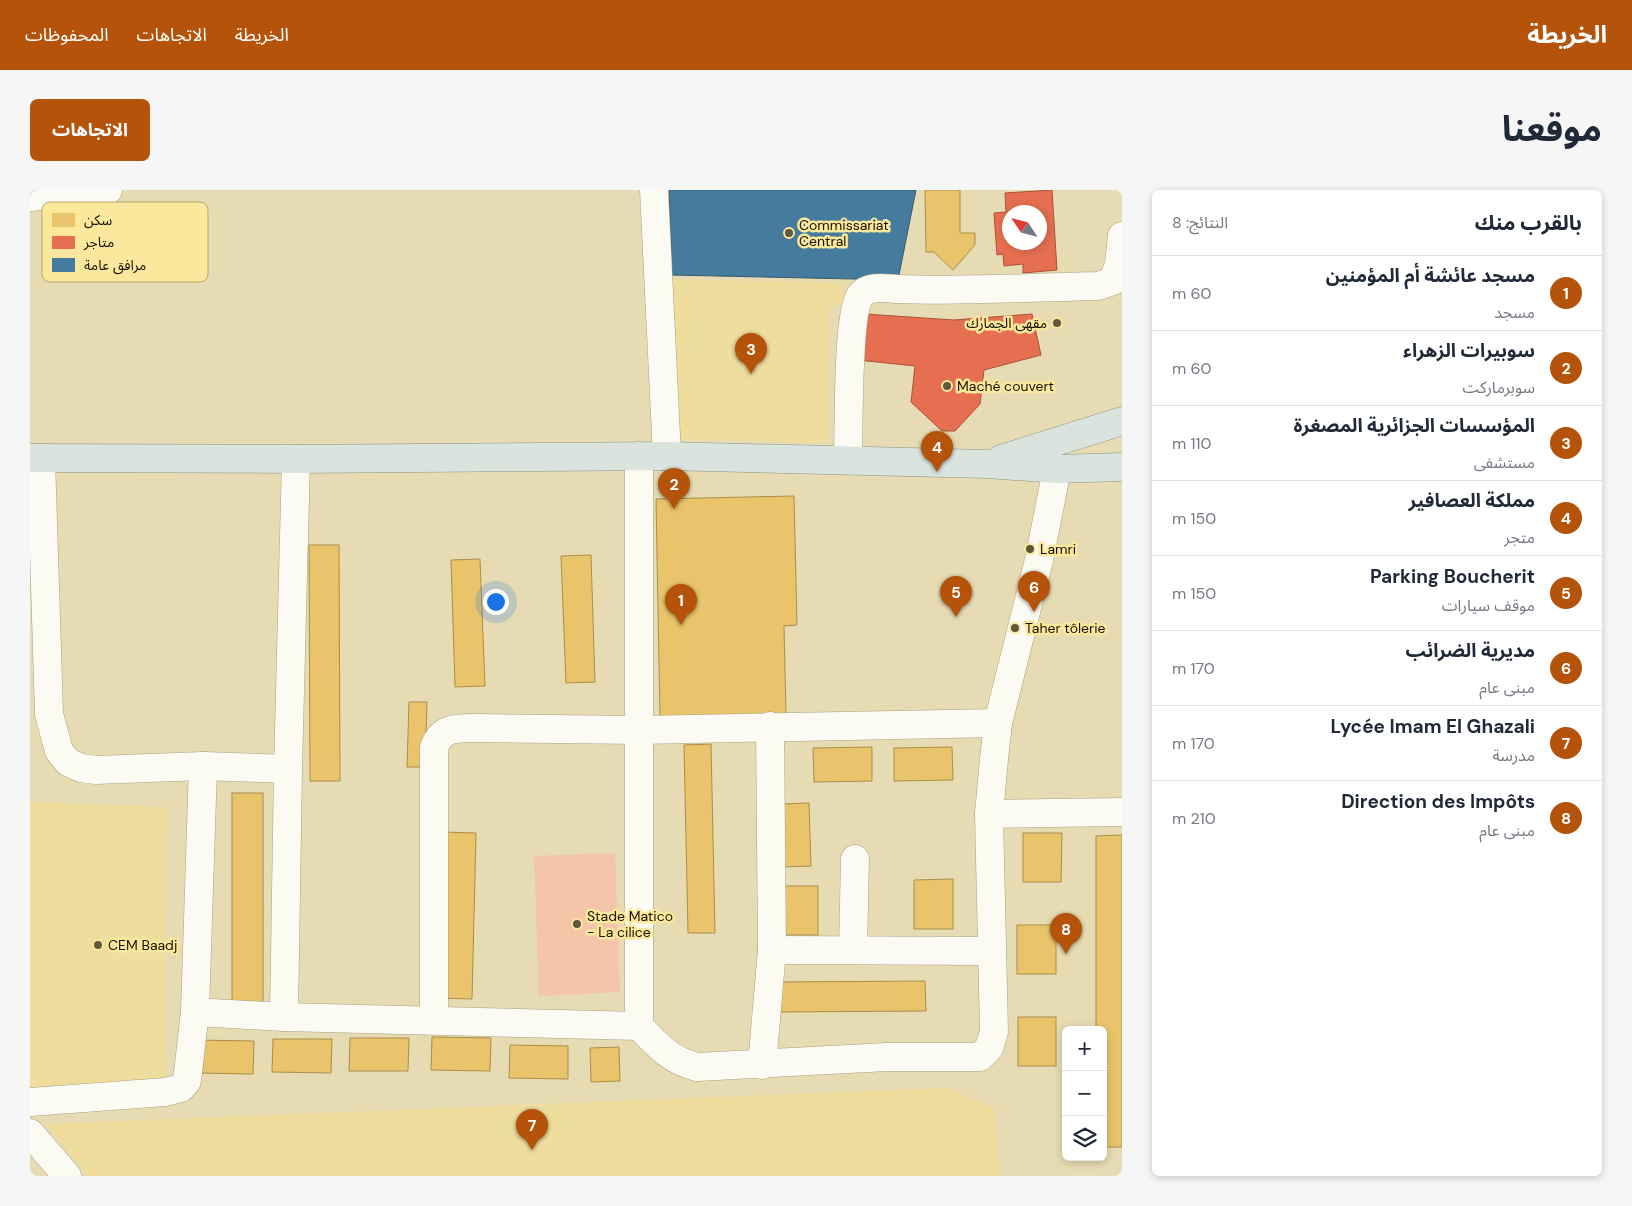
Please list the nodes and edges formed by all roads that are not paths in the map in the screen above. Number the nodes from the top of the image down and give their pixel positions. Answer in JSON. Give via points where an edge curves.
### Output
{"nodes":[{"id":1,"x":108,"y":190,"type":"edge"},
{"id":2,"x":654,"y":190,"type":"edge"},
{"id":3,"x":30,"y":197,"type":"edge"},
{"id":4,"x":1122,"y":236,"type":"edge"},
{"id":5,"x":1122,"y":421,"type":"edge"},
{"id":6,"x":639,"y":456,"type":"junction"},
{"id":7,"x":667,"y":456,"type":"junction"},
{"id":8,"x":36,"y":458,"type":"edge"},
{"id":9,"x":296,"y":459,"type":"junction"},
{"id":10,"x":848,"y":459,"type":"junction"},
{"id":11,"x":987,"y":464,"type":"junction"},
{"id":12,"x":1122,"y":467,"type":"edge"},
{"id":13,"x":1057,"y":469,"type":"junction"},
{"id":14,"x":998,"y":723,"type":"junction"},
{"id":15,"x":770,"y":726,"type":"junction"},
{"id":16,"x":641,"y":730,"type":"junction"},
{"id":17,"x":203,"y":766,"type":"junction"},
{"id":18,"x":288,"y":769,"type":"junction"},
{"id":19,"x":1122,"y":812,"type":"edge"},
{"id":20,"x":989,"y":814,"type":"junction"},
{"id":21,"x":855,"y":859,"type":"dead end"},
{"id":22,"x":853,"y":949,"type":"junction"},
{"id":23,"x":772,"y":950,"type":"junction"},
{"id":24,"x":991,"y":950,"type":"junction"},
{"id":25,"x":195,"y":1012,"type":"junction"},
{"id":26,"x":284,"y":1017,"type":"junction"},
{"id":27,"x":434,"y":1019,"type":"junction"},
{"id":28,"x":639,"y":1026,"type":"junction"},
{"id":29,"x":762,"y":1065,"type":"junction"},
{"id":30,"x":30,"y":1102,"type":"edge"},
{"id":31,"x":30,"y":1133,"type":"edge"},
{"id":32,"x":67,"y":1176,"type":"edge"}],
"edges":[{"from":1,"to":3,"type":"street"},
{"from":2,"to":7,"type":"street"},
{"from":4,"to":10,"type":"street","via":[[1119,264],[1113,281],[1098,286],[872,288],[860,295],[855,308],[852,345]]},
{"from":5,"to":11,"type":"main road"},
{"from":6,"to":7,"type":"main road"},
{"from":6,"to":9,"type":"main road"},
{"from":6,"to":16,"type":"street"},
{"from":7,"to":10,"type":"main road"},
{"from":8,"to":9,"type":"main road"},
{"from":8,"to":17,"type":"street","via":[[49,714],[58,751],[68,762],[96,770]]},
{"from":9,"to":18,"type":"street"},
{"from":10,"to":11,"type":"main road"},
{"from":11,"to":13,"type":"main road"},
{"from":12,"to":13,"type":"main road"},
{"from":13,"to":14,"type":"street","via":[[1039,560]]},
{"from":14,"to":15,"type":"street"},
{"from":14,"to":20,"type":"street"},
{"from":15,"to":16,"type":"street"},
{"from":15,"to":23,"type":"street"},
{"from":16,"to":27,"type":"street","via":[[451,728],[437,739],[434,764]]},
{"from":16,"to":28,"type":"street"},
{"from":17,"to":18,"type":"street"},
{"from":17,"to":25,"type":"street"},
{"from":18,"to":26,"type":"street"},
{"from":19,"to":20,"type":"street"},
{"from":20,"to":24,"type":"street"},
{"from":21,"to":22,"type":"street"},
{"from":22,"to":23,"type":"street"},
{"from":22,"to":24,"type":"street"},
{"from":23,"to":29,"type":"street"},
{"from":24,"to":29,"type":"street","via":[[994,1032],[989,1048],[980,1056],[887,1056]]},
{"from":25,"to":26,"type":"street"},
{"from":25,"to":30,"type":"street","via":[[186,1081],[180,1088],[165,1092]]},
{"from":26,"to":27,"type":"street"},
{"from":27,"to":28,"type":"street"},
{"from":28,"to":29,"type":"street","via":[[670,1056],[682,1063],[697,1067]]},
{"from":31,"to":32,"type":"street"}]}
